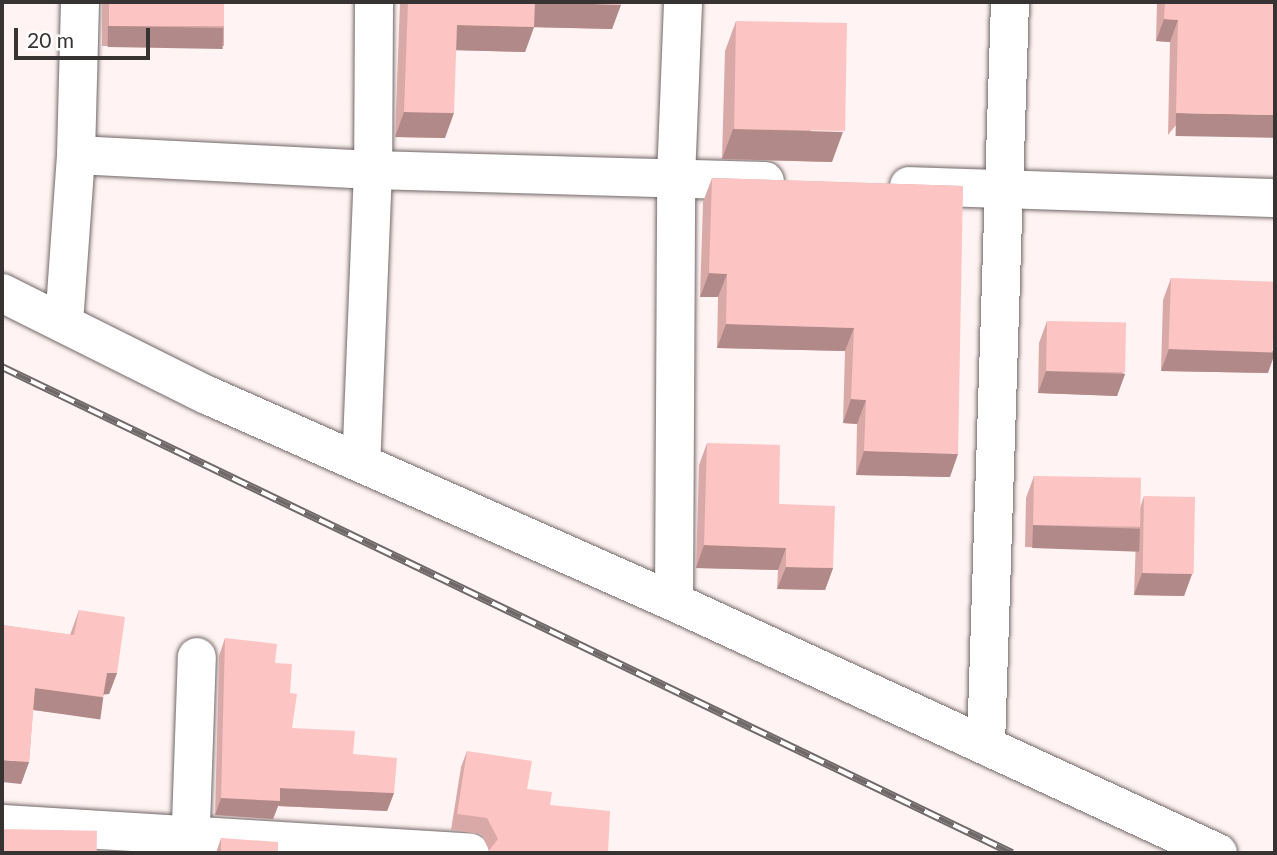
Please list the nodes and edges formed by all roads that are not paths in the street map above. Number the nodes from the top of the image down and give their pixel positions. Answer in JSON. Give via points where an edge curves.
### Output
{"nodes":[{"id":1,"x":80,"y":2,"type":"edge"},
{"id":2,"x":374,"y":2,"type":"edge"},
{"id":3,"x":682,"y":2,"type":"edge"},
{"id":4,"x":1010,"y":2,"type":"edge"},
{"id":5,"x":76,"y":155,"type":"junction"},
{"id":6,"x":373,"y":170,"type":"junction"},
{"id":7,"x":676,"y":178,"type":"junction"},
{"id":8,"x":799,"y":182,"type":"edge"},
{"id":9,"x":867,"y":185,"type":"edge"},
{"id":10,"x":1004,"y":189,"type":"junction"},
{"id":11,"x":1275,"y":198,"type":"edge"},
{"id":12,"x":2,"y":293,"type":"edge"},
{"id":13,"x":64,"y":323,"type":"junction"},
{"id":14,"x":360,"y":463,"type":"junction"},
{"id":15,"x":674,"y":602,"type":"junction"},
{"id":16,"x":197,"y":657,"type":"dead end"},
{"id":17,"x":986,"y":746,"type":"junction"},
{"id":18,"x":2,"y":824,"type":"edge"},
{"id":19,"x":191,"y":844,"type":"edge"},
{"id":20,"x":447,"y":852,"type":"edge"},
{"id":21,"x":1218,"y":853,"type":"edge"}],
"edges":[{"from":1,"to":5,"type":"street"},
{"from":2,"to":6,"type":"street"},
{"from":3,"to":7,"type":"street"},
{"from":4,"to":10,"type":"street"},
{"from":5,"to":6,"type":"street"},
{"from":5,"to":13,"type":"street"},
{"from":6,"to":7,"type":"street"},
{"from":6,"to":14,"type":"street"},
{"from":7,"to":8,"type":"street"},
{"from":7,"to":15,"type":"street"},
{"from":9,"to":10,"type":"street"},
{"from":10,"to":11,"type":"street"},
{"from":10,"to":17,"type":"street"},
{"from":12,"to":13,"type":"street"},
{"from":13,"to":14,"type":"street"},
{"from":14,"to":15,"type":"street"},
{"from":15,"to":17,"type":"street"},
{"from":16,"to":19,"type":"street"},
{"from":17,"to":21,"type":"street"},
{"from":18,"to":19,"type":"street"},
{"from":19,"to":20,"type":"street"}]}
